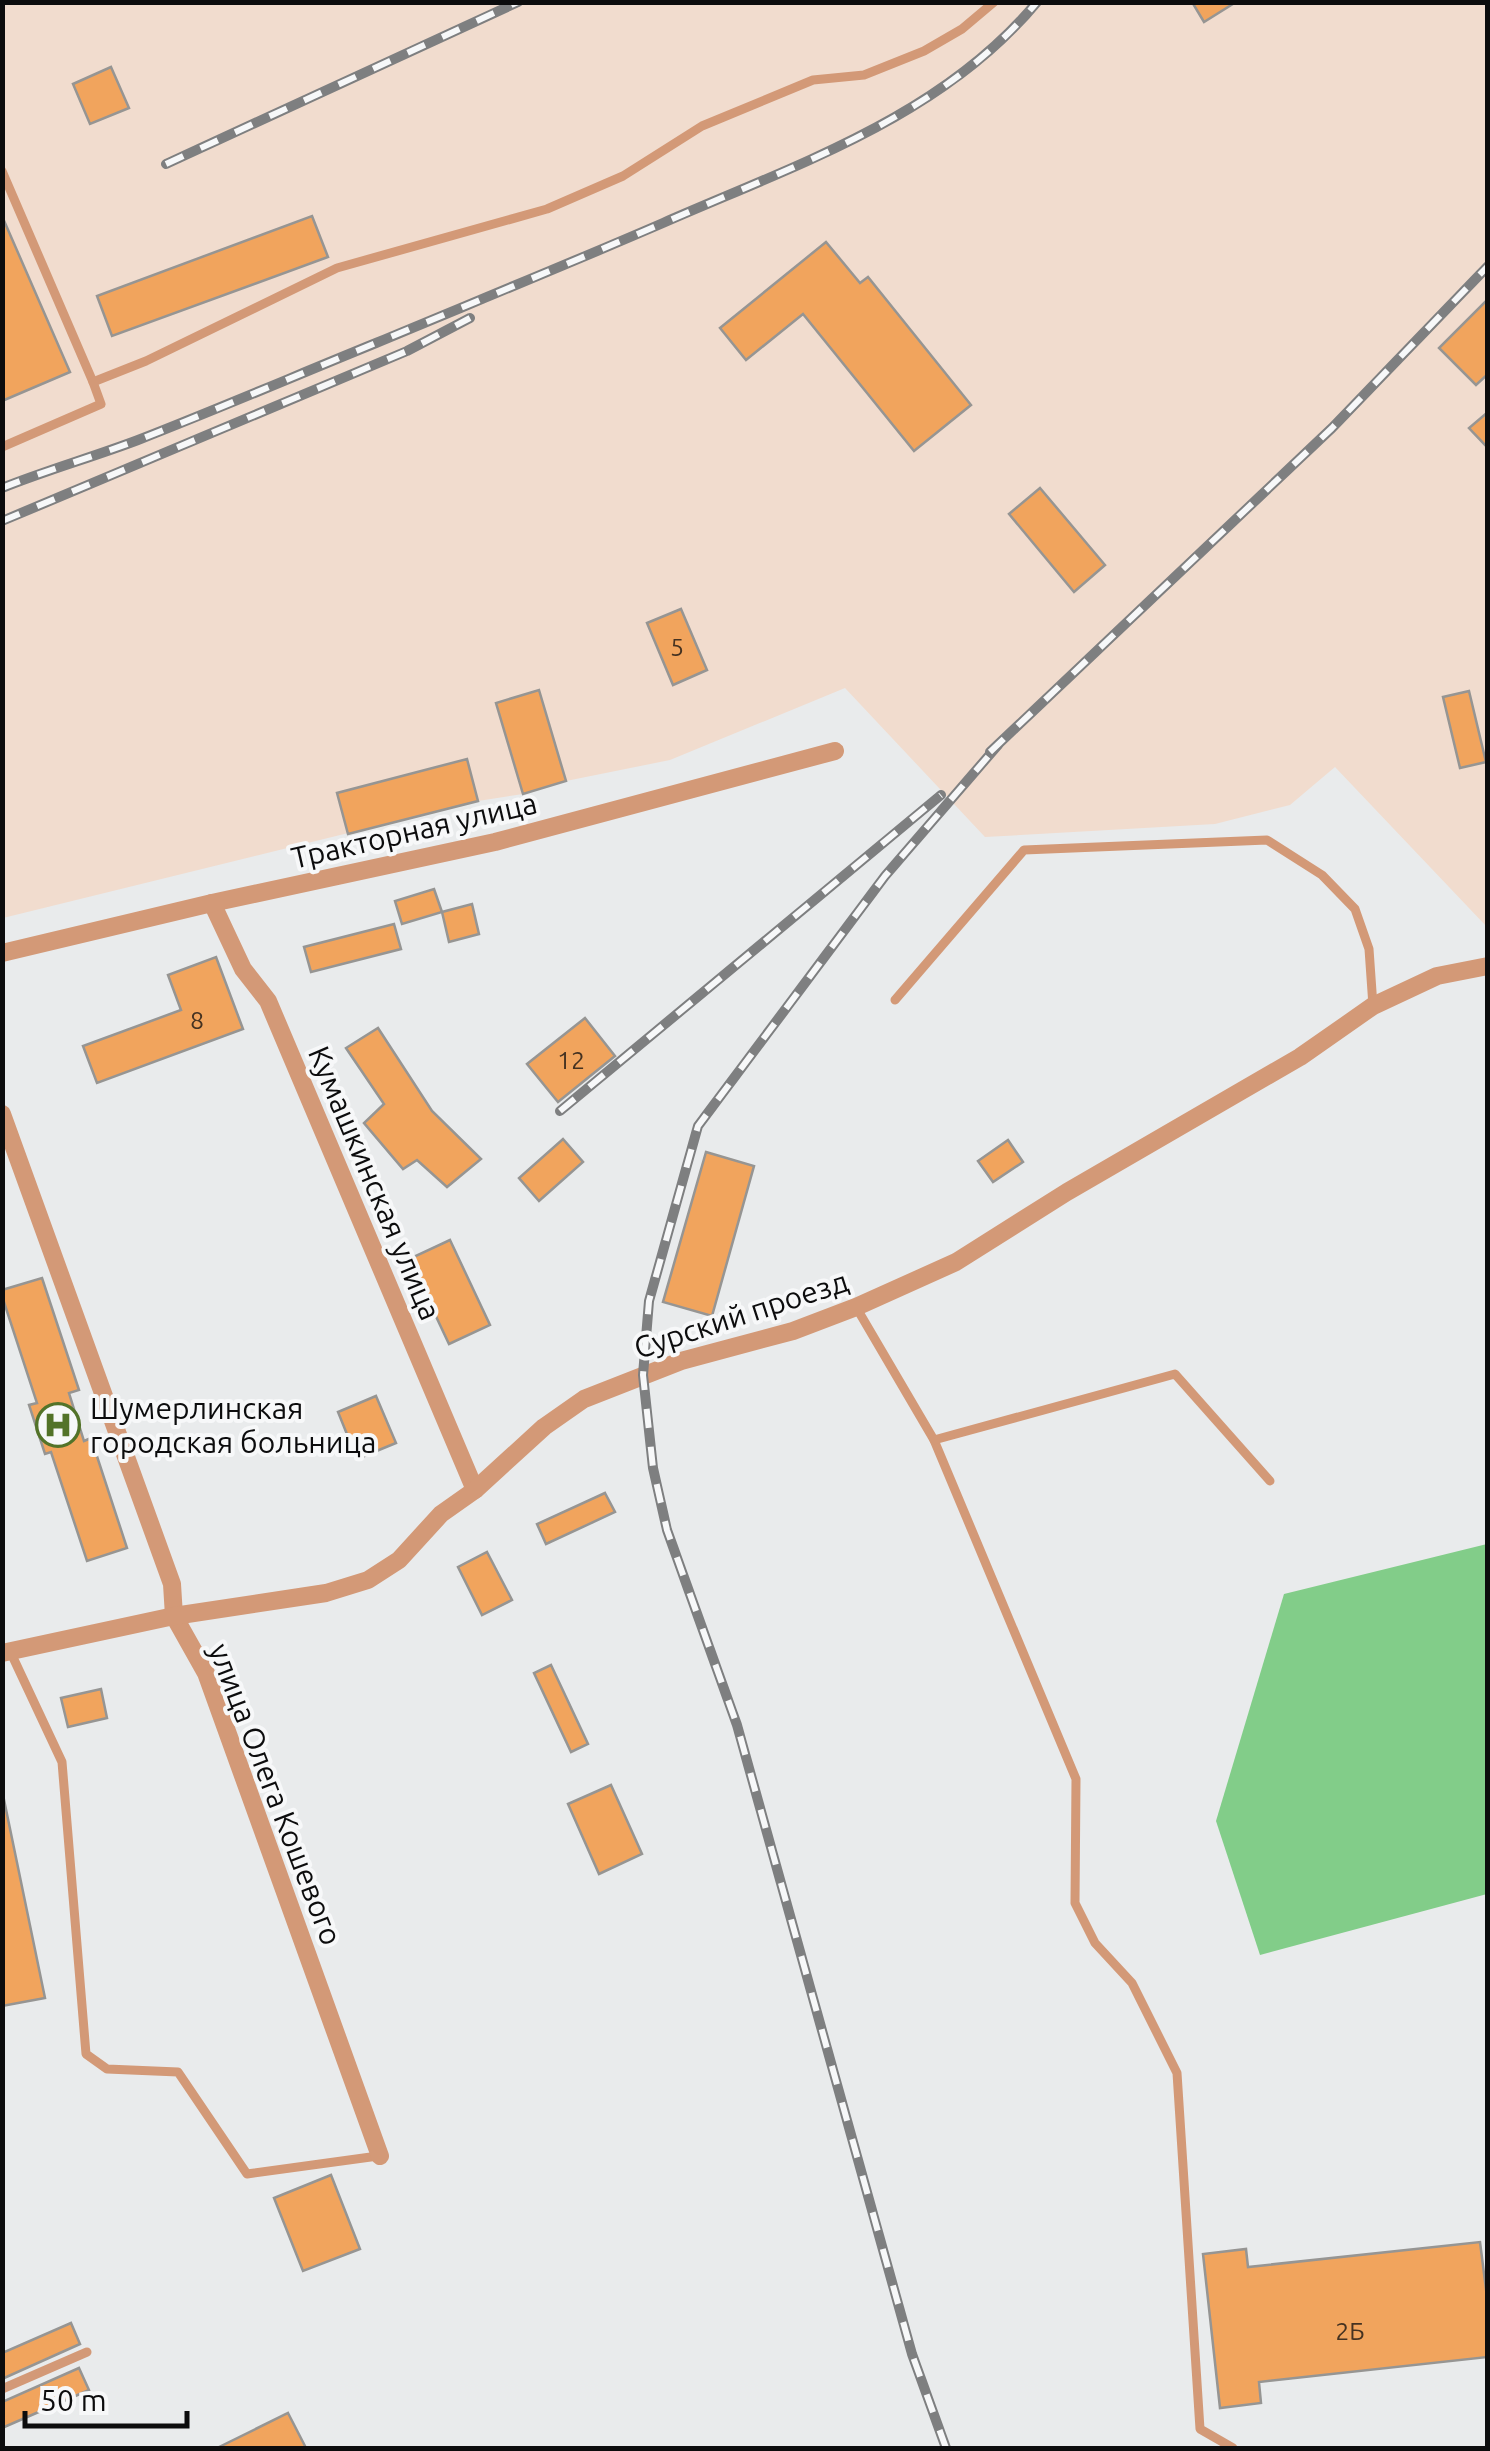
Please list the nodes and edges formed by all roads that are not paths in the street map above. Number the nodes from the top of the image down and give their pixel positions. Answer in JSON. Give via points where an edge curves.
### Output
{"nodes":[{"id":1,"x":994,"y":2,"type":"edge"},
{"id":2,"x":2,"y":170,"type":"edge"},
{"id":3,"x":93,"y":382,"type":"junction"},
{"id":4,"x":2,"y":447,"type":"edge"},
{"id":5,"x":836,"y":752,"type":"dead end"},
{"id":6,"x":212,"y":903,"type":"junction"},
{"id":7,"x":2,"y":953,"type":"edge"},
{"id":8,"x":1488,"y":966,"type":"edge"},
{"id":9,"x":896,"y":1000,"type":"dead end"},
{"id":10,"x":1372,"y":1006,"type":"junction"},
{"id":11,"x":2,"y":1114,"type":"edge"},
{"id":12,"x":856,"y":1307,"type":"junction"},
{"id":13,"x":934,"y":1440,"type":"junction"},
{"id":14,"x":1270,"y":1480,"type":"dead end"},
{"id":15,"x":476,"y":1490,"type":"junction"},
{"id":16,"x":174,"y":1616,"type":"junction"},
{"id":17,"x":6,"y":1652,"type":"edge"},
{"id":18,"x":380,"y":2156,"type":"joint"},
{"id":19,"x":87,"y":2352,"type":"dead end"},
{"id":20,"x":2,"y":2389,"type":"edge"},
{"id":21,"x":1233,"y":2448,"type":"edge"}],
"edges":[{"from":1,"to":3,"type":"lane","via":[[924,51],[864,75],[813,80],[702,126],[623,176],[548,209],[337,268]]},
{"from":2,"to":3,"type":"lane"},
{"from":3,"to":4,"type":"lane","via":[[102,404]]},
{"from":5,"to":6,"type":"street","name":"Тракторная улица","via":[[495,842]]},
{"from":6,"to":7,"type":"street","name":"Тракторная улица"},
{"from":6,"to":15,"type":"street","name":"Кумашкинская улица","via":[[268,1001]]},
{"from":8,"to":10,"type":"street","name":"Сурский проезд","via":[[1437,976]]},
{"from":9,"to":10,"type":"lane","via":[[1024,850],[1267,840],[1322,875],[1355,909],[1368,950]]},
{"from":10,"to":12,"type":"street","name":"Сурский проезд","via":[[1300,1057],[956,1262]]},
{"from":11,"to":16,"type":"street","name":"улица Олега Кошевого","via":[[172,1584]]},
{"from":12,"to":13,"type":"lane"},
{"from":12,"to":15,"type":"street","name":"Сурский проезд","via":[[584,1399]]},
{"from":13,"to":14,"type":"lane","via":[[1175,1374]]},
{"from":13,"to":21,"type":"lane","via":[[1076,1779],[1076,1903],[1096,1943],[1132,1983],[1176,2074],[1200,2428]]},
{"from":15,"to":16,"type":"street","name":"Сурский проезд","via":[[368,1580],[326,1593]]},
{"from":16,"to":17,"type":"street","name":"Сурский проезд"},
{"from":16,"to":18,"type":"street","name":"улица Олега Кошевого","via":[[206,1673]]},
{"from":17,"to":18,"type":"lane","via":[[62,1762],[86,2054],[108,2069],[178,2072],[247,2174]]},
{"from":19,"to":20,"type":"lane"}]}
